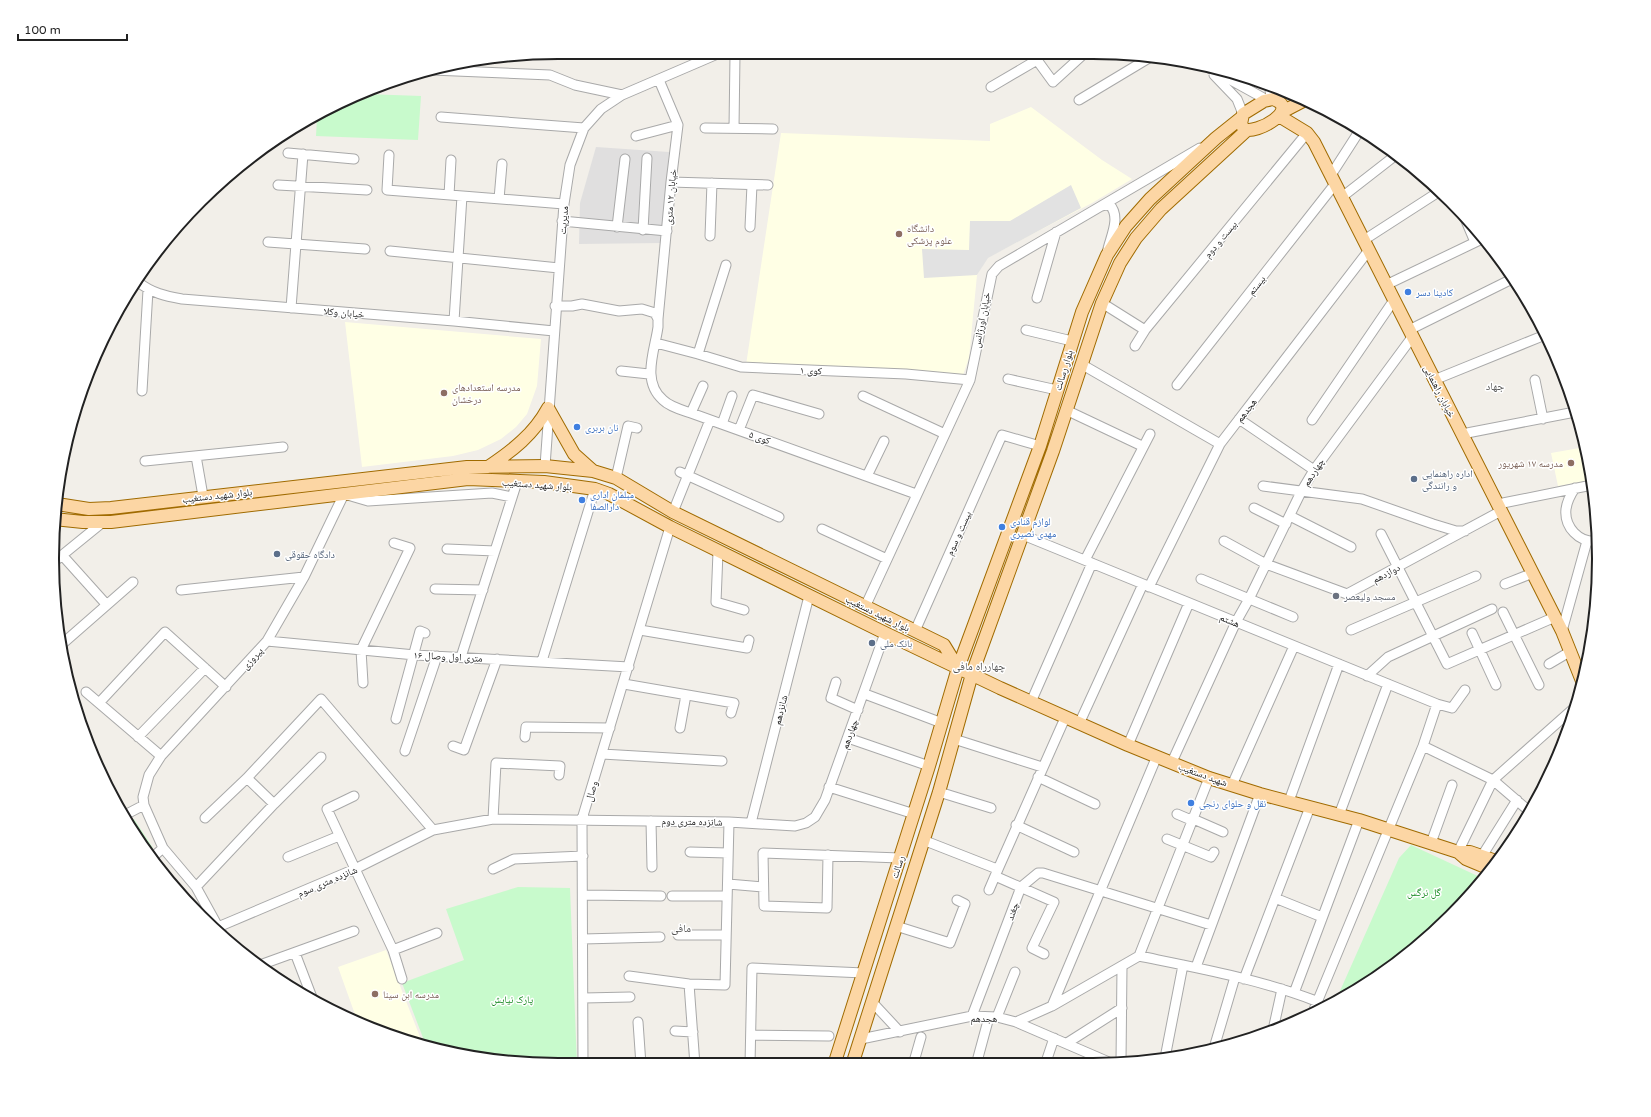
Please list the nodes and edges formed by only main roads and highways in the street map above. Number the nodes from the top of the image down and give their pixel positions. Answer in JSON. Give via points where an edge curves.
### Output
{"nodes":[{"id":1,"x":1270,"y":97,"type":"edge"},
{"id":2,"x":1298,"y":104,"type":"edge"},
{"id":3,"x":1280,"y":114,"type":"junction"},
{"id":4,"x":1242,"y":116,"type":"junction"},
{"id":5,"x":1246,"y":130,"type":"junction"},
{"id":6,"x":1082,"y":312,"type":"junction"},
{"id":7,"x":1096,"y":318,"type":"junction"},
{"id":8,"x":1040,"y":446,"type":"junction"},
{"id":9,"x":1053,"y":451,"type":"junction"},
{"id":10,"x":545,"y":466,"type":"junction"},
{"id":11,"x":488,"y":467,"type":"junction"},
{"id":12,"x":593,"y":471,"type":"junction"},
{"id":13,"x":544,"y":482,"type":"junction"},
{"id":14,"x":62,"y":505,"type":"edge"},
{"id":15,"x":674,"y":512,"type":"junction"},
{"id":16,"x":61,"y":520,"type":"edge"},
{"id":17,"x":670,"y":527,"type":"junction"},
{"id":18,"x":1580,"y":667,"type":"edge"},
{"id":19,"x":958,"y":668,"type":"junction"},
{"id":20,"x":972,"y":674,"type":"junction"},
{"id":21,"x":915,"y":812,"type":"junction"},
{"id":22,"x":930,"y":816,"type":"junction"},
{"id":23,"x":1458,"y":852,"type":"junction"},
{"id":24,"x":1492,"y":859,"type":"edge"},
{"id":25,"x":1486,"y":867,"type":"edge"},
{"id":26,"x":836,"y":1058,"type":"edge"},
{"id":27,"x":855,"y":1058,"type":"edge"}],
"edges":[{"from":1,"to":3,"type":"main road","via":[[1280,103]]},
{"from":1,"to":4,"type":"main road","name":"بلوار رسالت"},
{"from":2,"to":3,"type":"main road"},
{"from":3,"to":5,"type":"main road","via":[[1253,130]]},
{"from":3,"to":18,"type":"main road","name":"خیابان راهنمایی","via":[[1307,133],[1314,142]]},
{"from":4,"to":5,"type":"main road","via":[[1241,124]]},
{"from":4,"to":6,"type":"main road","name":"بلوار رسالت","via":[[1150,199],[1126,226],[1107,255]]},
{"from":5,"to":7,"type":"main road","name":"بلوار رسالت","via":[[1161,209],[1136,238],[1120,263]]},
{"from":6,"to":7,"type":"main road"},
{"from":6,"to":8,"type":"main road","name":"بلوار رسالت"},
{"from":7,"to":9,"type":"main road","name":"بلوار رسالت"},
{"from":8,"to":9,"type":"main road"},
{"from":8,"to":19,"type":"main road","name":"بلوار رسالت"},
{"from":9,"to":20,"type":"main road","name":"بلوار رسالت"},
{"from":10,"to":11,"type":"main road","name":"بلوار شهید دستغیب"},
{"from":10,"to":12,"type":"main road","name":"بلوار شهید دستغیب"},
{"from":10,"to":13,"type":"main road"},
{"from":11,"to":12,"type":"main road","via":[[526,437],[541,421],[548,408],[574,454]]},
{"from":11,"to":14,"type":"main road","name":"بلوار شهید دستغیب","via":[[460,468],[111,508]]},
{"from":12,"to":15,"type":"main road","name":"بلوار شهید دستغیب","via":[[616,478]]},
{"from":13,"to":16,"type":"main road","name":"بلوار شهید دستغیب","via":[[468,479],[103,522]]},
{"from":13,"to":17,"type":"main road","name":"بلوار شهید دستغیب","via":[[595,489]]},
{"from":15,"to":17,"type":"main road"},
{"from":15,"to":19,"type":"main road","name":"بلوار شهید دستغیب","via":[[944,645]]},
{"from":17,"to":19,"type":"main road","name":"بلوار شهید دستغیب"},
{"from":19,"to":20,"type":"main road","name":"شهید دستغیب"},
{"from":19,"to":21,"type":"main road","name":"رسالت"},
{"from":20,"to":22,"type":"main road","name":"رسالت"},
{"from":20,"to":23,"type":"main road","name":"شهید دستغیب","via":[[1065,718],[1209,778],[1339,814]]},
{"from":21,"to":22,"type":"main road"},
{"from":21,"to":26,"type":"main road","name":"رسالت"},
{"from":22,"to":27,"type":"main road","name":"رسالت"},
{"from":23,"to":24,"type":"main road","via":[[1470,852]]},
{"from":23,"to":25,"type":"main road","via":[[1466,859]]}]}
